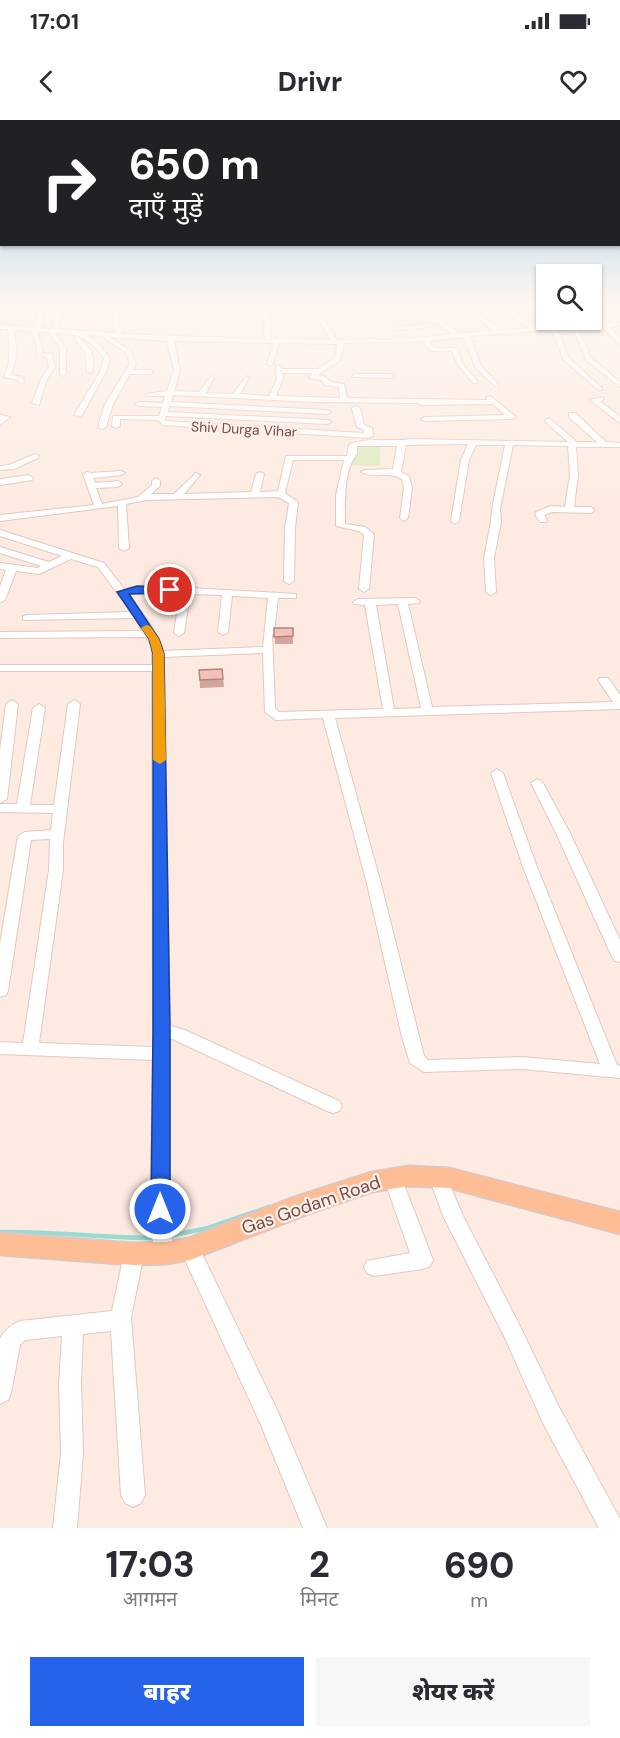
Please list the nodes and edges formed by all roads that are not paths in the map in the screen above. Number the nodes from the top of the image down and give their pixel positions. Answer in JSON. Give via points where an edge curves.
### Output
{"nodes":[{"id":1,"x":12,"y":370,"type":"edge"},
{"id":2,"x":50,"y":370,"type":"edge"},
{"id":3,"x":63,"y":370,"type":"edge"},
{"id":4,"x":104,"y":370,"type":"edge"},
{"id":5,"x":177,"y":370,"type":"edge"},
{"id":6,"x":279,"y":370,"type":"edge"},
{"id":7,"x":293,"y":370,"type":"edge"},
{"id":8,"x":464,"y":370,"type":"edge"},
{"id":9,"x":481,"y":370,"type":"edge"},
{"id":10,"x":578,"y":370,"type":"edge"},
{"id":11,"x":599,"y":370,"type":"edge"},
{"id":12,"x":318,"y":371,"type":"joint"},
{"id":13,"x":128,"y":372,"type":"joint"},
{"id":14,"x":150,"y":372,"type":"dead end"},
{"id":15,"x":63,"y":374,"type":"dead end"},
{"id":16,"x":391,"y":375,"type":"dead end"},
{"id":17,"x":211,"y":378,"type":"dead end"},
{"id":18,"x":246,"y":378,"type":"dead end"},
{"id":19,"x":357,"y":379,"type":"dead end"},
{"id":20,"x":21,"y":382,"type":"dead end"},
{"id":21,"x":475,"y":382,"type":"dead end"},
{"id":22,"x":620,"y":385,"type":"edge"},
{"id":23,"x":496,"y":386,"type":"dead end"},
{"id":24,"x":600,"y":389,"type":"dead end"},
{"id":25,"x":389,"y":391,"type":"dead end"},
{"id":26,"x":169,"y":393,"type":"junction"},
{"id":27,"x":149,"y":394,"type":"dead end"},
{"id":28,"x":202,"y":394,"type":"junction"},
{"id":29,"x":449,"y":394,"type":"dead end"},
{"id":30,"x":235,"y":396,"type":"junction"},
{"id":31,"x":420,"y":397,"type":"junction"},
{"id":32,"x":272,"y":398,"type":"junction"},
{"id":33,"x":326,"y":400,"type":"junction"},
{"id":34,"x":344,"y":400,"type":"junction"},
{"id":35,"x":390,"y":400,"type":"junction"},
{"id":36,"x":36,"y":404,"type":"dead end"},
{"id":37,"x":139,"y":404,"type":"dead end"},
{"id":38,"x":165,"y":404,"type":"junction"},
{"id":39,"x":587,"y":405,"type":"dead end"},
{"id":40,"x":356,"y":408,"type":"dead end"},
{"id":41,"x":327,"y":412,"type":"junction"},
{"id":42,"x":78,"y":415,"type":"dead end"},
{"id":43,"x":572,"y":415,"type":"dead end"},
{"id":44,"x":162,"y":416,"type":"junction"},
{"id":45,"x":0,"y":417,"type":"edge"},
{"id":46,"x":549,"y":420,"type":"dead end"},
{"id":47,"x":620,"y":421,"type":"edge"},
{"id":48,"x":328,"y":422,"type":"junction"},
{"id":49,"x":0,"y":423,"type":"edge"},
{"id":50,"x":116,"y":426,"type":"dead end"},
{"id":51,"x":102,"y":427,"type":"dead end"},
{"id":52,"x":328,"y":434,"type":"junction"},
{"id":53,"x":368,"y":436,"type":"junction"},
{"id":54,"x":412,"y":441,"type":"junction"},
{"id":55,"x":473,"y":442,"type":"junction"},
{"id":56,"x":510,"y":442,"type":"junction"},
{"id":57,"x":402,"y":443,"type":"junction"},
{"id":58,"x":573,"y":443,"type":"junction"},
{"id":59,"x":603,"y":444,"type":"junction"},
{"id":60,"x":620,"y":445,"type":"edge"},
{"id":61,"x":35,"y":456,"type":"dead end"},
{"id":62,"x":349,"y":458,"type":"junction"},
{"id":63,"x":0,"y":468,"type":"edge"},
{"id":64,"x":365,"y":472,"type":"dead end"},
{"id":65,"x":394,"y":472,"type":"junction"},
{"id":66,"x":121,"y":474,"type":"dead end"},
{"id":67,"x":260,"y":474,"type":"dead end"},
{"id":68,"x":196,"y":475,"type":"dead end"},
{"id":69,"x":29,"y":478,"type":"dead end"},
{"id":70,"x":156,"y":481,"type":"dead end"},
{"id":71,"x":0,"y":482,"type":"edge"},
{"id":72,"x":118,"y":484,"type":"dead end"},
{"id":73,"x":92,"y":486,"type":"junction"},
{"id":74,"x":280,"y":494,"type":"junction"},
{"id":75,"x":255,"y":495,"type":"junction"},
{"id":76,"x":176,"y":497,"type":"junction"},
{"id":77,"x":141,"y":498,"type":"junction"},
{"id":78,"x":122,"y":503,"type":"junction"},
{"id":79,"x":99,"y":507,"type":"junction"},
{"id":80,"x":569,"y":509,"type":"junction"},
{"id":81,"x":591,"y":510,"type":"dead end"},
{"id":82,"x":0,"y":518,"type":"edge"},
{"id":83,"x":404,"y":518,"type":"dead end"},
{"id":84,"x":543,"y":520,"type":"dead end"},
{"id":85,"x":455,"y":521,"type":"dead end"},
{"id":86,"x":0,"y":533,"type":"edge"},
{"id":87,"x":124,"y":548,"type":"dead end"},
{"id":88,"x":0,"y":550,"type":"edge"},
{"id":89,"x":71,"y":555,"type":"junction"},
{"id":90,"x":51,"y":566,"type":"junction"},
{"id":91,"x":4,"y":567,"type":"edge"},
{"id":92,"x":289,"y":581,"type":"dead end"},
{"id":93,"x":364,"y":589,"type":"dead end"},
{"id":94,"x":185,"y":590,"type":"junction"},
{"id":95,"x":126,"y":591,"type":"junction"},
{"id":96,"x":491,"y":592,"type":"dead end"},
{"id":97,"x":227,"y":593,"type":"junction"},
{"id":98,"x":273,"y":595,"type":"junction"},
{"id":99,"x":292,"y":596,"type":"dead end"},
{"id":100,"x":0,"y":600,"type":"edge"},
{"id":101,"x":402,"y":601,"type":"junction"},
{"id":102,"x":415,"y":601,"type":"dead end"},
{"id":103,"x":138,"y":615,"type":"junction"},
{"id":104,"x":27,"y":618,"type":"dead end"},
{"id":105,"x":223,"y":632,"type":"dead end"},
{"id":106,"x":179,"y":633,"type":"dead end"},
{"id":107,"x":150,"y":634,"type":"junction"},
{"id":108,"x":0,"y":635,"type":"edge"},
{"id":109,"x":268,"y":650,"type":"junction"},
{"id":110,"x":158,"y":661,"type":"junction"},
{"id":111,"x":0,"y":668,"type":"edge"},
{"id":112,"x":604,"y":680,"type":"dead end"},
{"id":113,"x":74,"y":704,"type":"dead end"},
{"id":114,"x":620,"y":704,"type":"edge"},
{"id":115,"x":12,"y":705,"type":"dead end"},
{"id":116,"x":39,"y":708,"type":"dead end"},
{"id":117,"x":427,"y":710,"type":"junction"},
{"id":118,"x":389,"y":712,"type":"junction"},
{"id":119,"x":328,"y":715,"type":"junction"},
{"id":120,"x":497,"y":773,"type":"dead end"},
{"id":121,"x":537,"y":783,"type":"dead end"},
{"id":122,"x":0,"y":799,"type":"edge"},
{"id":123,"x":0,"y":808,"type":"edge"},
{"id":124,"x":23,"y":808,"type":"junction"},
{"id":125,"x":61,"y":809,"type":"junction"},
{"id":126,"x":57,"y":834,"type":"junction"},
{"id":127,"x":620,"y":957,"type":"edge"},
{"id":128,"x":2,"y":972,"type":"edge"},
{"id":129,"x":0,"y":991,"type":"edge"},
{"id":130,"x":162,"y":1030,"type":"junction"},
{"id":131,"x":0,"y":1048,"type":"edge"},
{"id":132,"x":30,"y":1049,"type":"junction"},
{"id":133,"x":161,"y":1054,"type":"junction"},
{"id":134,"x":616,"y":1071,"type":"edge"},
{"id":135,"x":333,"y":1106,"type":"dead end"},
{"id":136,"x":438,"y":1178,"type":"junction"},
{"id":137,"x":393,"y":1179,"type":"junction"},
{"id":138,"x":620,"y":1223,"type":"edge"},
{"id":139,"x":0,"y":1244,"type":"edge"},
{"id":140,"x":169,"y":1244,"type":"junction"},
{"id":141,"x":134,"y":1254,"type":"junction"},
{"id":142,"x":374,"y":1268,"type":"dead end"},
{"id":143,"x":121,"y":1317,"type":"junction"},
{"id":144,"x":73,"y":1325,"type":"junction"},
{"id":145,"x":0,"y":1393,"type":"edge"},
{"id":146,"x":134,"y":1495,"type":"dead end"},
{"id":147,"x":65,"y":1528,"type":"edge"},
{"id":148,"x":315,"y":1528,"type":"edge"},
{"id":149,"x":612,"y":1528,"type":"edge"}],
"edges":[{"from":1,"to":20,"type":"street","via":[[7,378],[21,378]]},
{"from":2,"to":36,"type":"street"},
{"from":3,"to":15,"type":"street"},
{"from":4,"to":42,"type":"street"},
{"from":5,"to":26,"type":"street"},
{"from":6,"to":32,"type":"street"},
{"from":7,"to":12,"type":"street"},
{"from":8,"to":21,"type":"street"},
{"from":9,"to":23,"type":"street"},
{"from":10,"to":24,"type":"street"},
{"from":11,"to":22,"type":"street"},
{"from":12,"to":34,"type":"street","via":[[311,377],[324,378],[328,385],[342,385]]},
{"from":13,"to":14,"type":"street"},
{"from":13,"to":51,"type":"street","via":[[109,404]]},
{"from":16,"to":19,"type":"street","via":[[391,382]]},
{"from":17,"to":28,"type":"street"},
{"from":18,"to":30,"type":"street"},
{"from":25,"to":35,"type":"street"},
{"from":26,"to":27,"type":"street"},
{"from":26,"to":28,"type":"street"},
{"from":26,"to":38,"type":"street"},
{"from":28,"to":30,"type":"street"},
{"from":29,"to":31,"type":"street"},
{"from":30,"to":32,"type":"street"},
{"from":31,"to":31,"type":"street","via":[[493,400],[512,417],[425,418]]},
{"from":31,"to":35,"type":"street"},
{"from":32,"to":33,"type":"street"},
{"from":33,"to":34,"type":"street"},
{"from":33,"to":41,"type":"street"},
{"from":34,"to":35,"type":"street"},
{"from":37,"to":38,"type":"street"},
{"from":38,"to":41,"type":"street"},
{"from":38,"to":44,"type":"street"},
{"from":39,"to":47,"type":"street","via":[[599,402]]},
{"from":40,"to":53,"type":"street","via":[[361,427],[368,428]]},
{"from":41,"to":48,"type":"street"},
{"from":43,"to":59,"type":"street"},
{"from":44,"to":48,"type":"street"},
{"from":44,"to":50,"type":"street","via":[[120,417],[116,418]]},
{"from":44,"to":52,"type":"street","name":"Shiv Durga Vihar","via":[[166,424]]},
{"from":45,"to":49,"type":"street","via":[[6,417]]},
{"from":46,"to":58,"type":"street"},
{"from":48,"to":52,"type":"street"},
{"from":52,"to":53,"type":"street","name":"Shiv Durga Vihar"},
{"from":53,"to":54,"type":"street","name":"Shiv Durga Vihar"},
{"from":54,"to":55,"type":"street"},
{"from":54,"to":57,"type":"street"},
{"from":55,"to":56,"type":"street"},
{"from":55,"to":85,"type":"street","via":[[465,460]]},
{"from":56,"to":58,"type":"street"},
{"from":56,"to":96,"type":"street","via":[[489,558]]},
{"from":57,"to":62,"type":"street","via":[[354,444]]},
{"from":57,"to":65,"type":"street"},
{"from":58,"to":59,"type":"street"},
{"from":58,"to":80,"type":"street"},
{"from":59,"to":60,"type":"street"},
{"from":61,"to":63,"type":"street"},
{"from":62,"to":74,"type":"street","via":[[289,458]]},
{"from":62,"to":93,"type":"street","via":[[340,495],[341,526],[369,534]]},
{"from":64,"to":65,"type":"street"},
{"from":65,"to":83,"type":"street","via":[[406,478]]},
{"from":66,"to":73,"type":"street","via":[[88,475]]},
{"from":67,"to":75,"type":"street"},
{"from":68,"to":76,"type":"street"},
{"from":69,"to":71,"type":"street"},
{"from":70,"to":77,"type":"street","via":[[156,486]]},
{"from":72,"to":73,"type":"street"},
{"from":73,"to":79,"type":"street"},
{"from":74,"to":75,"type":"street"},
{"from":74,"to":92,"type":"street","via":[[294,502]]},
{"from":75,"to":76,"type":"street"},
{"from":76,"to":77,"type":"street"},
{"from":77,"to":78,"type":"street"},
{"from":78,"to":79,"type":"street"},
{"from":78,"to":87,"type":"street"},
{"from":79,"to":82,"type":"street"},
{"from":80,"to":81,"type":"street"},
{"from":80,"to":84,"type":"street","via":[[546,509],[539,514]]},
{"from":86,"to":89,"type":"street","via":[[19,532]]},
{"from":88,"to":90,"type":"street"},
{"from":89,"to":90,"type":"street"},
{"from":89,"to":95,"type":"street","via":[[101,565]]},
{"from":90,"to":91,"type":"street","via":[[39,571]]},
{"from":91,"to":100,"type":"street"},
{"from":94,"to":95,"type":"street"},
{"from":94,"to":97,"type":"street"},
{"from":94,"to":106,"type":"street"},
{"from":95,"to":103,"type":"street"},
{"from":97,"to":98,"type":"street"},
{"from":97,"to":105,"type":"street"},
{"from":98,"to":99,"type":"street"},
{"from":98,"to":109,"type":"street"},
{"from":101,"to":102,"type":"street"},
{"from":101,"to":117,"type":"street"},
{"from":101,"to":118,"type":"street","via":[[364,602]]},
{"from":103,"to":104,"type":"street"},
{"from":103,"to":107,"type":"street"},
{"from":107,"to":108,"type":"street"},
{"from":107,"to":110,"type":"street"},
{"from":109,"to":110,"type":"street"},
{"from":109,"to":119,"type":"street","via":[[271,713]]},
{"from":110,"to":111,"type":"street"},
{"from":110,"to":130,"type":"street"},
{"from":112,"to":114,"type":"street"},
{"from":113,"to":125,"type":"street"},
{"from":114,"to":117,"type":"street"},
{"from":115,"to":122,"type":"street"},
{"from":116,"to":124,"type":"street"},
{"from":117,"to":118,"type":"street"},
{"from":118,"to":119,"type":"street"},
{"from":119,"to":134,"type":"street","via":[[416,1059],[424,1066],[522,1063]]},
{"from":120,"to":134,"type":"street","via":[[530,867]]},
{"from":121,"to":127,"type":"street"},
{"from":123,"to":124,"type":"street"},
{"from":124,"to":125,"type":"street"},
{"from":125,"to":126,"type":"street"},
{"from":126,"to":128,"type":"street","via":[[25,836]]},
{"from":126,"to":132,"type":"street","via":[[56,870]]},
{"from":128,"to":129,"type":"street"},
{"from":130,"to":133,"type":"street"},
{"from":130,"to":135,"type":"street","via":[[179,1034]]},
{"from":131,"to":132,"type":"street"},
{"from":132,"to":133,"type":"street"},
{"from":133,"to":140,"type":"street"},
{"from":136,"to":137,"type":"main road","name":"Gas Godam Road"},
{"from":136,"to":138,"type":"main road","name":"Gas Godam Road"},
{"from":136,"to":149,"type":"street","via":[[551,1414]]},
{"from":137,"to":140,"type":"main road","name":"Gas Godam Road"},
{"from":137,"to":142,"type":"street","via":[[423,1260]]},
{"from":139,"to":141,"type":"main road","name":"Gas Godam Road"},
{"from":140,"to":141,"type":"main road","name":"Gas Godam Road"},
{"from":140,"to":148,"type":"street","via":[[270,1420]]},
{"from":141,"to":143,"type":"street"},
{"from":143,"to":144,"type":"street"},
{"from":143,"to":146,"type":"street"},
{"from":144,"to":145,"type":"street","via":[[20,1330],[9,1340]]},
{"from":144,"to":147,"type":"street","via":[[69,1383],[72,1453]]}]}
